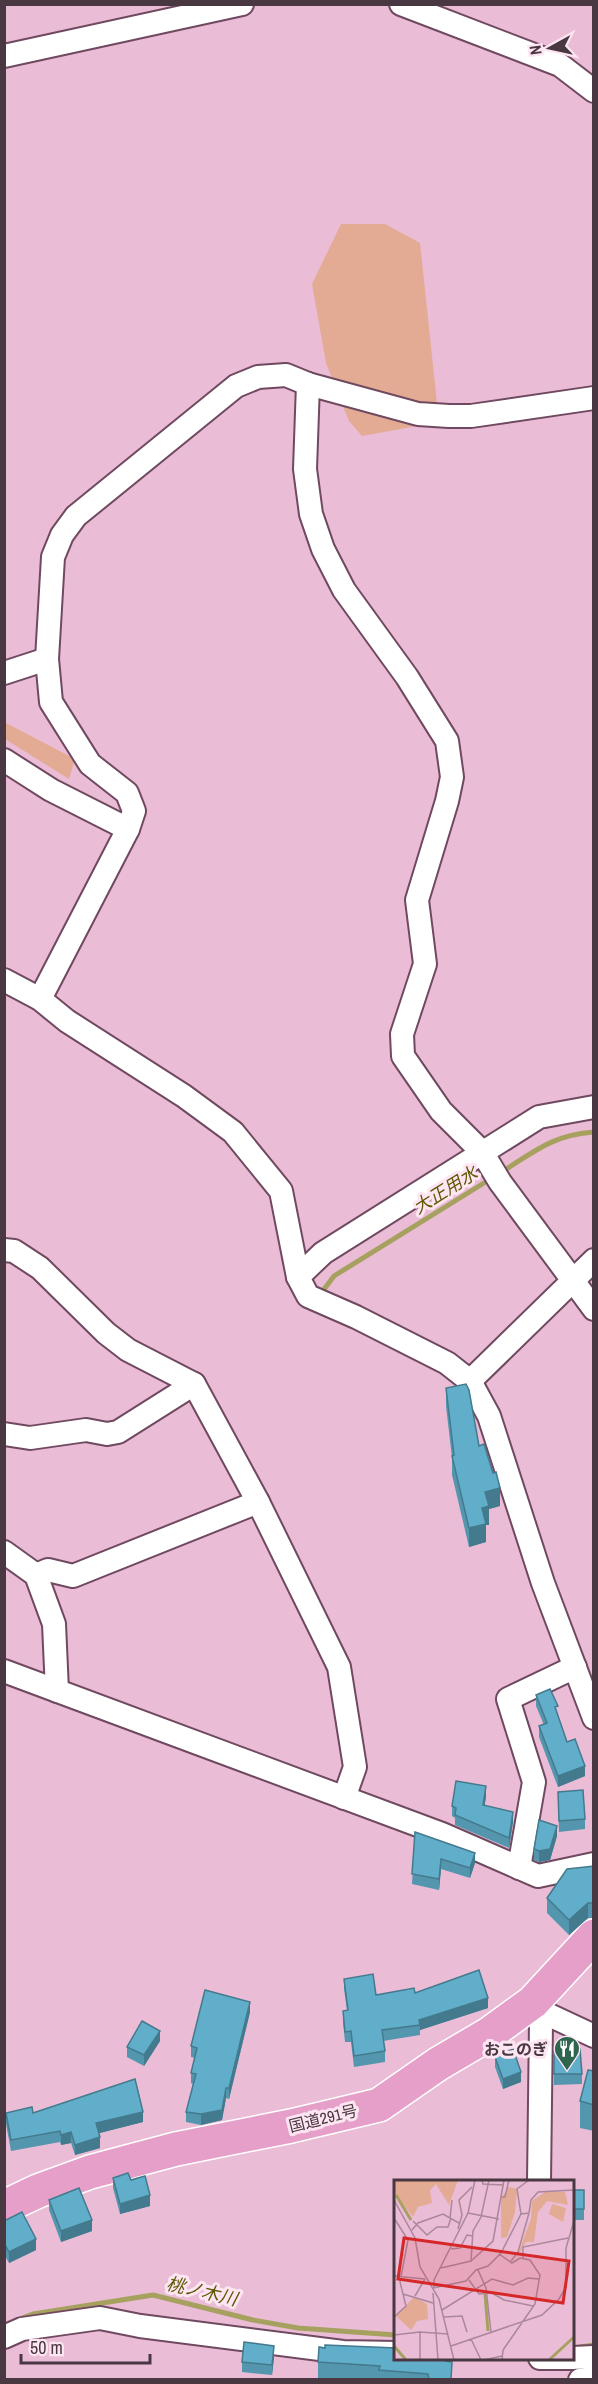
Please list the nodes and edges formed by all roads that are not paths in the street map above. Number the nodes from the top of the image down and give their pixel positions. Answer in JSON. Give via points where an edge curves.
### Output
{"nodes":[{"id":1,"x":242,"y":4,"type":"edge"},
{"id":2,"x":401,"y":4,"type":"edge"},
{"id":3,"x":4,"y":56,"type":"edge"},
{"id":4,"x":594,"y":91,"type":"edge"},
{"id":5,"x":308,"y":384,"type":"junction"},
{"id":6,"x":594,"y":398,"type":"edge"},
{"id":7,"x":47,"y":659,"type":"junction"},
{"id":8,"x":4,"y":673,"type":"edge"},
{"id":9,"x":4,"y":760,"type":"edge"},
{"id":10,"x":128,"y":829,"type":"junction"},
{"id":11,"x":4,"y":980,"type":"edge"},
{"id":12,"x":40,"y":999,"type":"junction"},
{"id":13,"x":594,"y":1107,"type":"edge"},
{"id":14,"x":484,"y":1158,"type":"junction"},
{"id":15,"x":4,"y":1250,"type":"edge"},
{"id":16,"x":594,"y":1260,"type":"edge"},
{"id":17,"x":298,"y":1277,"type":"junction"},
{"id":18,"x":572,"y":1281,"type":"junction"},
{"id":19,"x":594,"y":1309,"type":"edge"},
{"id":20,"x":470,"y":1381,"type":"junction"},
{"id":21,"x":194,"y":1384,"type":"junction"},
{"id":22,"x":4,"y":1434,"type":"edge"},
{"id":23,"x":258,"y":1502,"type":"junction"},
{"id":24,"x":4,"y":1552,"type":"edge"},
{"id":25,"x":36,"y":1575,"type":"junction"},
{"id":26,"x":574,"y":1667,"type":"junction"},
{"id":27,"x":4,"y":1671,"type":"edge"},
{"id":28,"x":57,"y":1691,"type":"junction"},
{"id":29,"x":594,"y":1718,"type":"edge"},
{"id":30,"x":344,"y":1798,"type":"junction"},
{"id":31,"x":594,"y":1864,"type":"edge"},
{"id":32,"x":519,"y":1868,"type":"junction"},
{"id":33,"x":594,"y":1936,"type":"edge"},
{"id":34,"x":533,"y":2001,"type":"junction"},
{"id":35,"x":594,"y":2036,"type":"edge"},
{"id":36,"x":539,"y":2180,"type":"edge"},
{"id":37,"x":4,"y":2207,"type":"edge"},
{"id":38,"x":4,"y":2337,"type":"edge"},
{"id":39,"x":394,"y":2353,"type":"edge"},
{"id":40,"x":594,"y":2357,"type":"edge"},
{"id":41,"x":574,"y":2358,"type":"edge"},
{"id":42,"x":563,"y":2360,"type":"edge"},
{"id":43,"x":546,"y":2364,"type":"edge"},
{"id":44,"x":594,"y":2378,"type":"edge"},
{"id":45,"x":580,"y":2379,"type":"edge"}],
"edges":[{"from":1,"to":3,"type":"street"},
{"from":2,"to":4,"type":"street","via":[[560,65]]},
{"from":5,"to":6,"type":"street","via":[[418,414],[449,416]]},
{"from":5,"to":7,"type":"street","via":[[286,375],[258,377],[236,386],[76,516],[53,557]]},
{"from":5,"to":14,"type":"street","via":[[305,469],[311,514],[323,549],[345,590],[447,741],[452,777],[417,900],[425,964],[402,1034],[403,1056],[441,1111]]},
{"from":7,"to":8,"type":"street"},
{"from":7,"to":10,"type":"street","via":[[51,702],[90,764],[127,793],[134,811]]},
{"from":9,"to":10,"type":"street","via":[[51,790]]},
{"from":10,"to":12,"type":"street"},
{"from":11,"to":12,"type":"street"},
{"from":12,"to":17,"type":"street","via":[[232,1132],[281,1191]]},
{"from":13,"to":14,"type":"street","via":[[539,1117]]},
{"from":14,"to":17,"type":"street","via":[[323,1253]]},
{"from":14,"to":18,"type":"street"},
{"from":15,"to":21,"type":"street","via":[[14,1251],[40,1268],[128,1350]]},
{"from":16,"to":18,"type":"street"},
{"from":17,"to":20,"type":"street","via":[[308,1296],[447,1363]]},
{"from":18,"to":19,"type":"street"},
{"from":18,"to":20,"type":"street"},
{"from":20,"to":26,"type":"street","via":[[489,1416]]},
{"from":21,"to":22,"type":"street","via":[[118,1432],[86,1430],[30,1438]]},
{"from":21,"to":23,"type":"street"},
{"from":23,"to":25,"type":"street","via":[[73,1576],[48,1570]]},
{"from":23,"to":30,"type":"street","via":[[339,1667],[355,1767]]},
{"from":24,"to":25,"type":"street"},
{"from":25,"to":28,"type":"street","via":[[54,1624]]},
{"from":26,"to":29,"type":"street"},
{"from":26,"to":32,"type":"street","via":[[508,1699],[534,1782]]},
{"from":27,"to":28,"type":"street"},
{"from":28,"to":30,"type":"street"},
{"from":30,"to":32,"type":"street"},
{"from":31,"to":32,"type":"street","via":[[538,1876]]},
{"from":33,"to":34,"type":"highway","name":"国道291号"},
{"from":34,"to":35,"type":"street","via":[[549,2014]]},
{"from":34,"to":36,"type":"street","via":[[541,2022]]},
{"from":34,"to":37,"type":"highway","name":"国道291号","via":[[379,2104],[90,2172]]},
{"from":38,"to":39,"type":"street","via":[[22,2329],[100,2318],[343,2352]]},
{"from":40,"to":41,"type":"street"},
{"from":42,"to":43,"type":"street"},
{"from":44,"to":45,"type":"street"}]}
